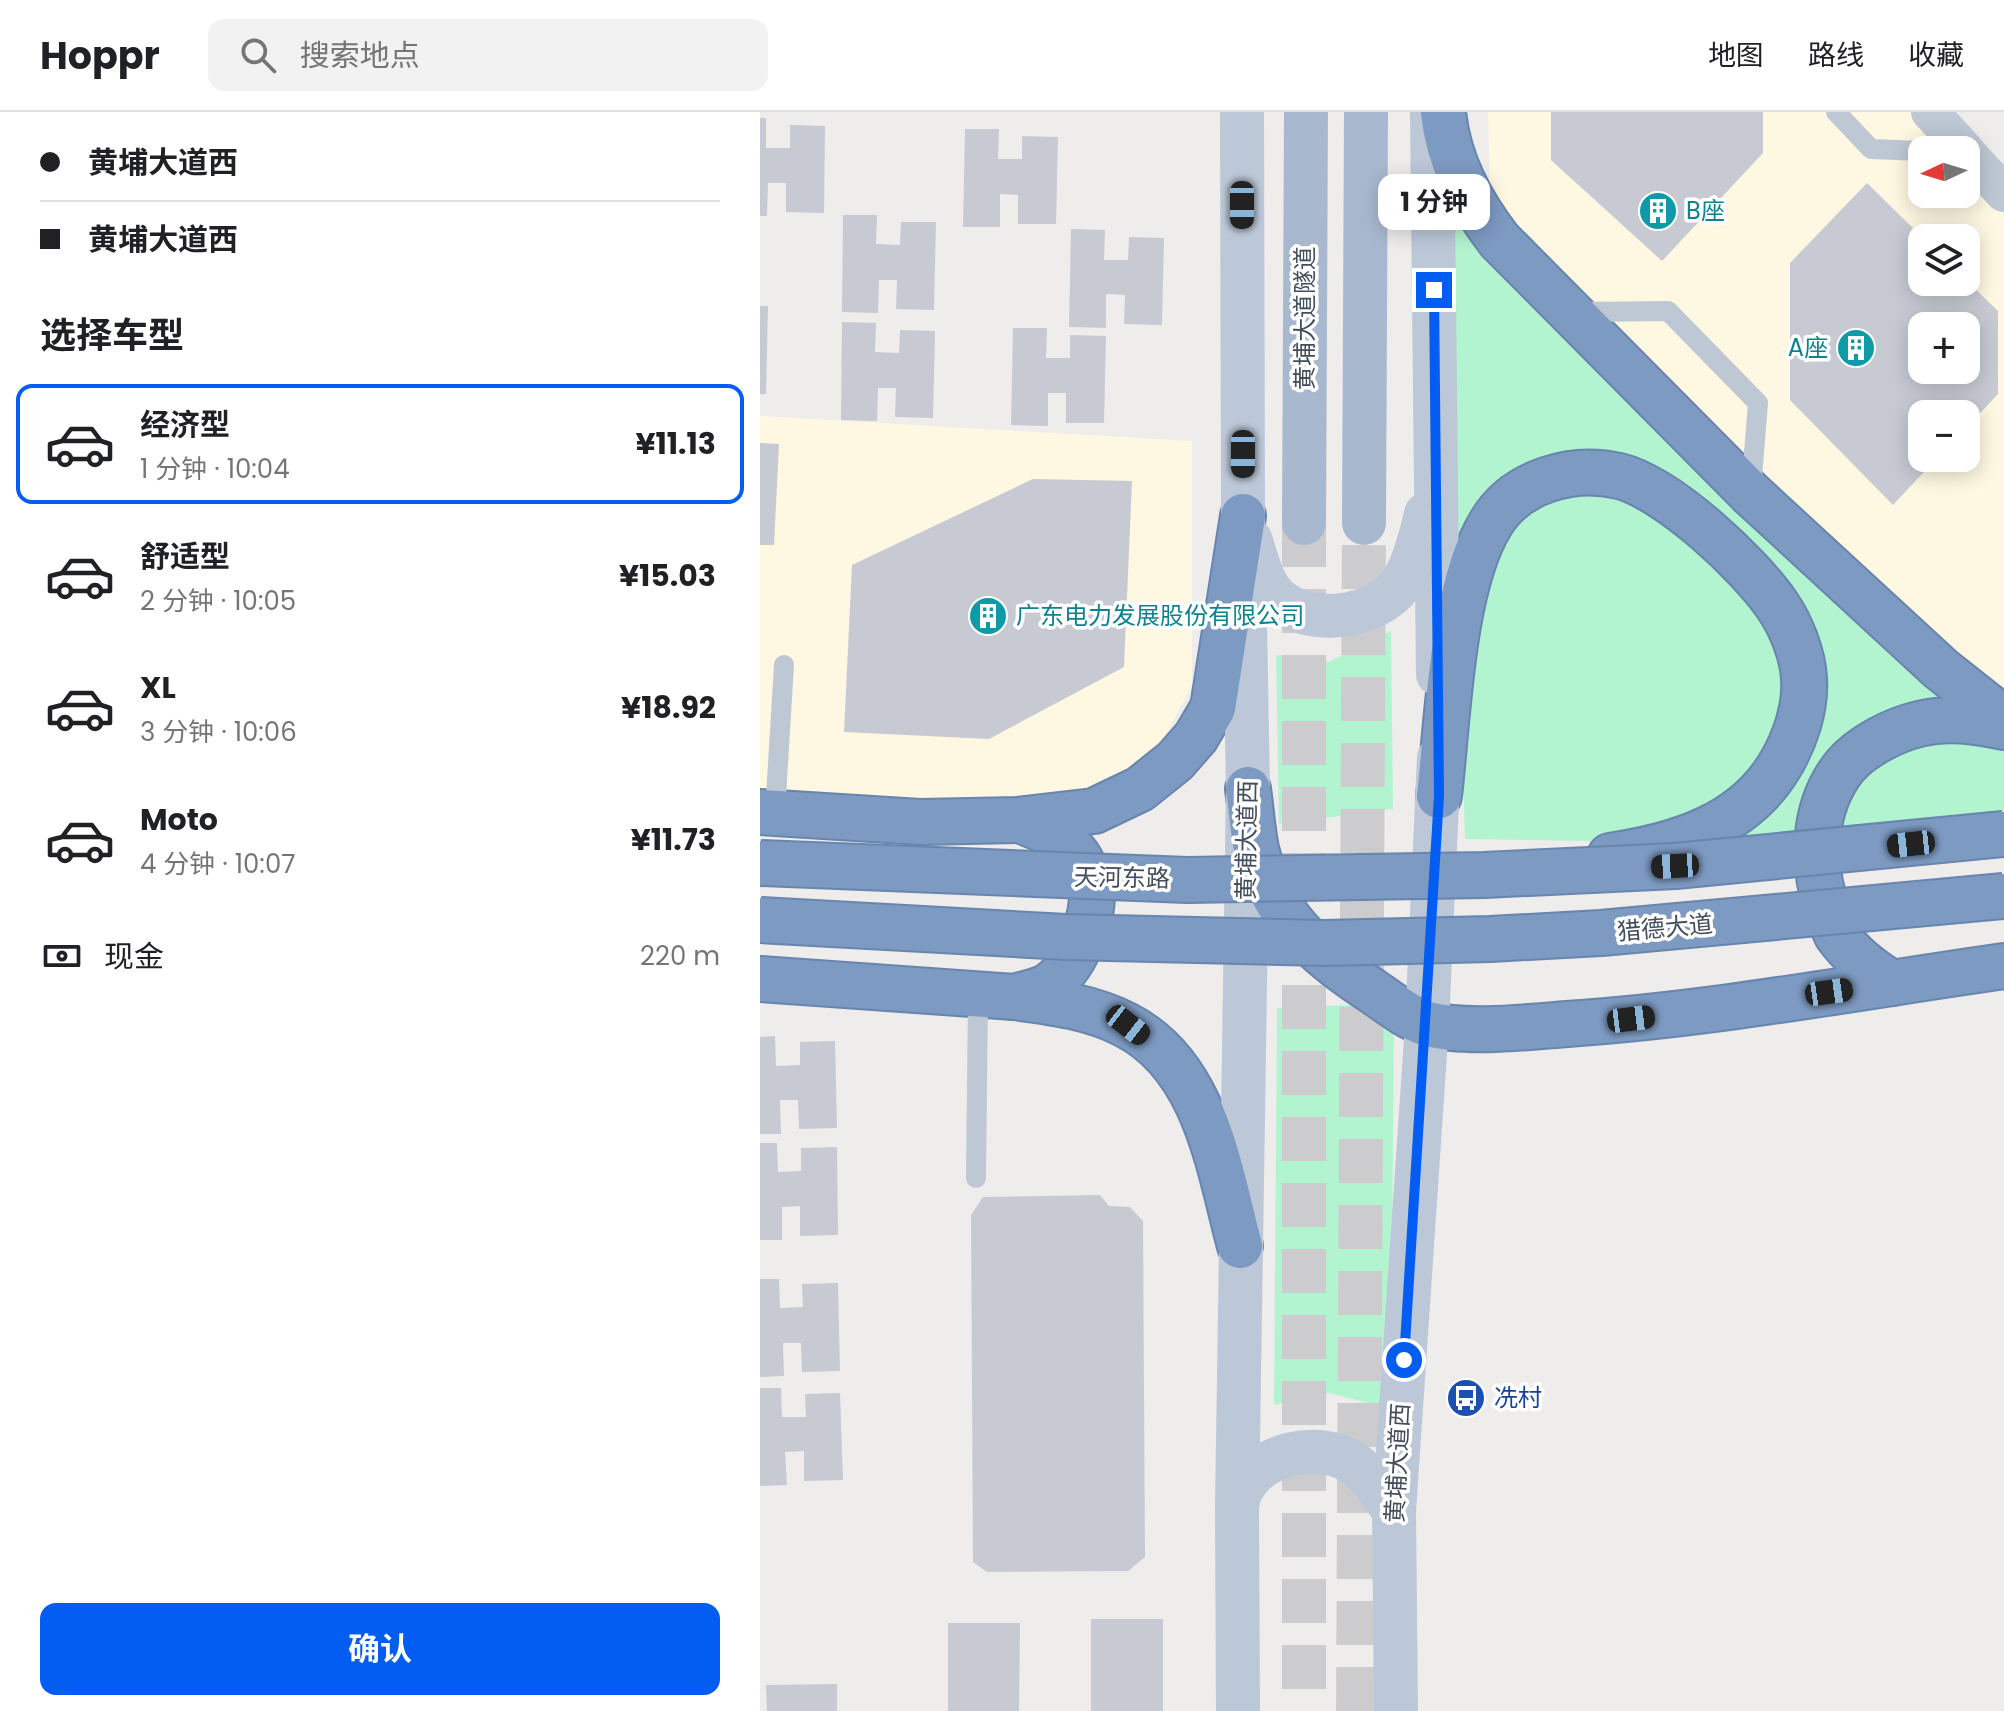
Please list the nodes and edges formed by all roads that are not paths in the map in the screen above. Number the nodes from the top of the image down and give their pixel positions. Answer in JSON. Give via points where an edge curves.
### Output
{"nodes":[{"id":1,"x":1242,"y":112,"type":"edge"},
{"id":2,"x":1306,"y":112,"type":"edge"},
{"id":3,"x":1366,"y":112,"type":"edge"},
{"id":4,"x":1432,"y":112,"type":"edge"},
{"id":5,"x":1443,"y":112,"type":"edge"},
{"id":6,"x":1836,"y":112,"type":"edge"},
{"id":7,"x":1930,"y":112,"type":"edge"},
{"id":8,"x":1952,"y":136,"type":"edge"},
{"id":9,"x":1908,"y":150,"type":"edge"},
{"id":10,"x":1980,"y":167,"type":"edge"},
{"id":11,"x":2004,"y":193,"type":"edge"},
{"id":12,"x":1571,"y":312,"type":"junction"},
{"id":13,"x":1437,"y":467,"type":"junction"},
{"id":14,"x":1751,"y":494,"type":"junction"},
{"id":15,"x":1243,"y":516,"type":"junction"},
{"id":16,"x":1304,"y":523,"type":"tunnel mouth"},
{"id":17,"x":1364,"y":523,"type":"tunnel mouth"},
{"id":18,"x":784,"y":665,"type":"dead end"},
{"id":19,"x":2004,"y":719,"type":"edge"},
{"id":20,"x":2004,"y":727,"type":"edge"},
{"id":21,"x":1248,"y":789,"type":"junction"},
{"id":22,"x":1439,"y":796,"type":"junction"},
{"id":23,"x":767,"y":812,"type":"edge"},
{"id":24,"x":1020,"y":820,"type":"junction"},
{"id":25,"x":2004,"y":834,"type":"edge"},
{"id":26,"x":760,"y":863,"type":"edge"},
{"id":27,"x":1484,"y":875,"type":"junction"},
{"id":28,"x":2004,"y":896,"type":"edge"},
{"id":29,"x":760,"y":920,"type":"edge"},
{"id":30,"x":2004,"y":966,"type":"edge"},
{"id":31,"x":760,"y":979,"type":"edge"},
{"id":32,"x":1892,"y":983,"type":"junction"},
{"id":33,"x":996,"y":995,"type":"junction"},
{"id":34,"x":1427,"y":1024,"type":"junction"},
{"id":35,"x":976,"y":1178,"type":"dead end"},
{"id":36,"x":1240,"y":1246,"type":"junction"},
{"id":37,"x":1237,"y":1507,"type":"junction"},
{"id":38,"x":1394,"y":1511,"type":"junction"},
{"id":39,"x":1238,"y":1711,"type":"edge"},
{"id":40,"x":1396,"y":1711,"type":"edge"}],
"edges":[{"from":1,"to":15,"type":"main road","name":"黄埔大道西"},
{"from":2,"to":16,"type":"main road","name":"黄埔大道隧道"},
{"from":3,"to":17,"type":"main road"},
{"from":4,"to":13,"type":"main road","name":"黄埔大道西"},
{"from":5,"to":12,"type":"highway","via":[[1459,175],[1474,208]]},
{"from":6,"to":9,"type":"lane","via":[[1871,149]]},
{"from":7,"to":8,"type":"street"},
{"from":10,"to":11,"type":"street"},
{"from":12,"to":14,"type":"highway"},
{"from":12,"to":14,"type":"lane","via":[[1668,311],[1758,403]]},
{"from":13,"to":15,"type":"main road","via":[[1402,583],[1370,607],[1316,616],[1288,607],[1263,576]]},
{"from":13,"to":22,"type":"main road","name":"黄埔大道西"},
{"from":14,"to":19,"type":"highway","via":[[1941,669]]},
{"from":15,"to":21,"type":"main road","name":"黄埔大道西"},
{"from":15,"to":24,"type":"highway","via":[[1213,708],[1196,737],[1140,789],[1094,811]]},
{"from":18,"to":23,"type":"lane"},
{"from":20,"to":32,"type":"highway","via":[[1961,719],[1895,732],[1846,765],[1831,790],[1819,821],[1817,872],[1823,897],[1835,932],[1867,968]]},
{"from":21,"to":34,"type":"highway","via":[[1256,849],[1284,915],[1339,969]]},
{"from":21,"to":36,"type":"main road","name":"黄埔大道西"},
{"from":22,"to":27,"type":"highway","bridge":true,"via":[[1467,583],[1492,520],[1522,491],[1545,479],[1595,473],[1621,476],[1651,491],[1717,540],[1778,606],[1796,644],[1804,678],[1801,712],[1789,750],[1768,784],[1742,808],[1709,830],[1650,850]]},
{"from":22,"to":34,"type":"main road","name":"黄埔大道西"},
{"from":23,"to":24,"type":"highway","via":[[920,822]]},
{"from":24,"to":33,"type":"highway","via":[[1055,835],[1077,855],[1091,884],[1086,930],[1076,953],[1046,987]]},
{"from":25,"to":27,"type":"highway","bridge":true,"via":[[1675,866]]},
{"from":26,"to":27,"type":"highway","name":"天河东路","bridge":true,"via":[[1187,880]]},
{"from":28,"to":29,"type":"highway","name":"猎德大道","bridge":true,"via":[[1601,933],[1325,943],[1066,937]]},
{"from":30,"to":32,"type":"highway"},
{"from":31,"to":33,"type":"highway"},
{"from":32,"to":34,"type":"highway","via":[[1605,1022],[1513,1028]]},
{"from":33,"to":35,"type":"lane"},
{"from":33,"to":36,"type":"highway","via":[[1095,1012],[1128,1025],[1165,1057],[1201,1108]]},
{"from":34,"to":38,"type":"main road","name":"黄埔大道西"},
{"from":36,"to":37,"type":"main road","name":"黄埔大道西"},
{"from":37,"to":38,"type":"main road","via":[[1241,1490],[1269,1463],[1316,1451],[1355,1464]]},
{"from":37,"to":39,"type":"main road","name":"黄埔大道西"},
{"from":38,"to":40,"type":"main road","name":"黄埔大道西"}]}
